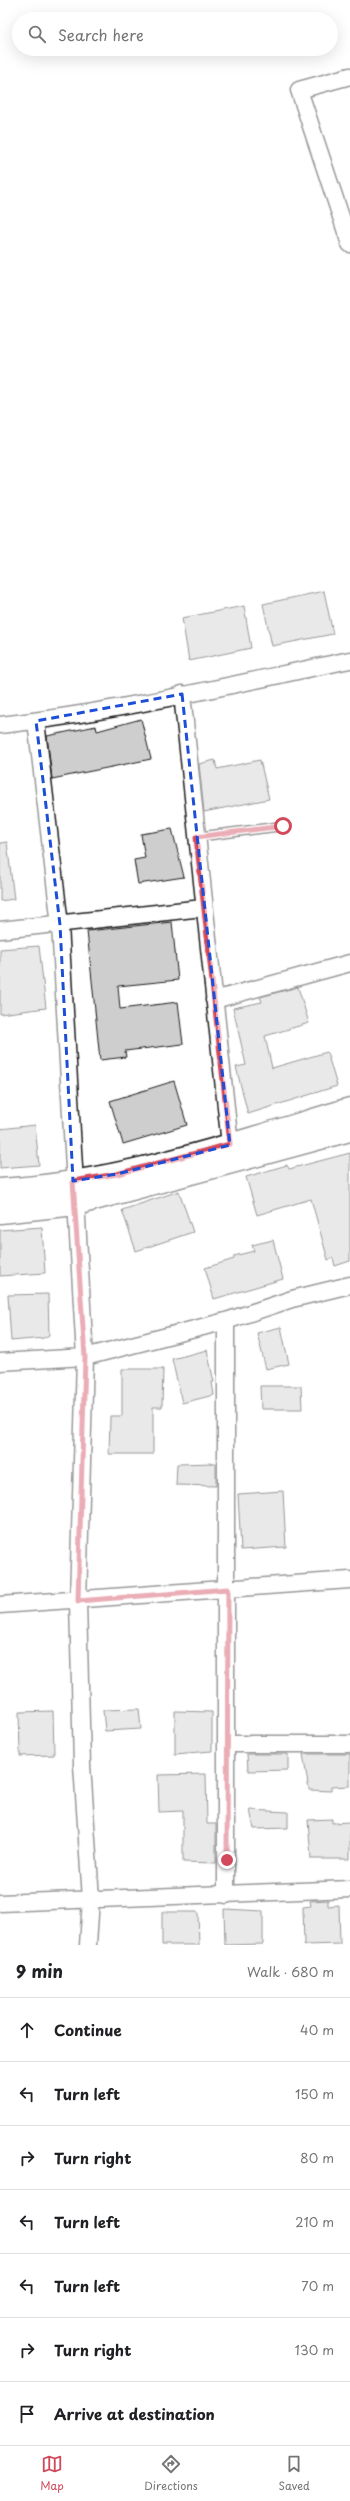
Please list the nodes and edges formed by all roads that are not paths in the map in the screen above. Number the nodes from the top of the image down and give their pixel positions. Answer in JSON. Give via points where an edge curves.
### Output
{"nodes":[{"id":1,"x":350,"y":76,"type":"edge"},
{"id":2,"x":344,"y":204,"type":"edge"},
{"id":3,"x":350,"y":244,"type":"edge"},
{"id":4,"x":350,"y":660,"type":"edge"},
{"id":5,"x":182,"y":694,"type":"junction"},
{"id":6,"x":36,"y":721,"type":"junction"},
{"id":7,"x":0,"y":725,"type":"edge"},
{"id":8,"x":283,"y":826,"type":"dead end"},
{"id":9,"x":196,"y":837,"type":"junction"},
{"id":10,"x":203,"y":908,"type":"junction"},
{"id":11,"x":60,"y":925,"type":"junction"},
{"id":12,"x":0,"y":930,"type":"edge"},
{"id":13,"x":350,"y":963,"type":"edge"},
{"id":14,"x":214,"y":1000,"type":"junction"},
{"id":15,"x":350,"y":1109,"type":"edge"},
{"id":16,"x":350,"y":1130,"type":"edge"},
{"id":17,"x":230,"y":1144,"type":"junction"},
{"id":18,"x":73,"y":1181,"type":"junction"},
{"id":19,"x":0,"y":1190,"type":"edge"},
{"id":20,"x":76,"y":1204,"type":"junction"},
{"id":21,"x":0,"y":1212,"type":"edge"},
{"id":22,"x":350,"y":1284,"type":"edge"},
{"id":23,"x":226,"y":1321,"type":"junction"},
{"id":24,"x":85,"y":1357,"type":"junction"},
{"id":25,"x":0,"y":1362,"type":"edge"},
{"id":26,"x":350,"y":1580,"type":"edge"},
{"id":27,"x":228,"y":1589,"type":"junction"},
{"id":28,"x":78,"y":1601,"type":"junction"},
{"id":29,"x":0,"y":1605,"type":"edge"},
{"id":30,"x":227,"y":1744,"type":"junction"},
{"id":31,"x":350,"y":1744,"type":"edge"},
{"id":32,"x":350,"y":1889,"type":"edge"},
{"id":33,"x":226,"y":1895,"type":"junction"},
{"id":34,"x":91,"y":1899,"type":"junction"},
{"id":35,"x":0,"y":1903,"type":"edge"},
{"id":36,"x":88,"y":1945,"type":"edge"}],
"edges":[{"from":1,"to":2,"type":"street","via":[[299,90]]},
{"from":2,"to":3,"type":"street"},
{"from":4,"to":5,"type":"street"},
{"from":5,"to":6,"type":"street"},
{"from":5,"to":9,"type":"street"},
{"from":6,"to":7,"type":"street"},
{"from":6,"to":11,"type":"street"},
{"from":8,"to":9,"type":"lane"},
{"from":9,"to":10,"type":"street"},
{"from":10,"to":11,"type":"street"},
{"from":10,"to":14,"type":"street"},
{"from":11,"to":12,"type":"street"},
{"from":11,"to":18,"type":"street"},
{"from":13,"to":14,"type":"street"},
{"from":14,"to":17,"type":"street"},
{"from":15,"to":17,"type":"street"},
{"from":16,"to":20,"type":"street"},
{"from":17,"to":18,"type":"street","via":[[117,1174]]},
{"from":18,"to":19,"type":"street"},
{"from":18,"to":20,"type":"street"},
{"from":20,"to":21,"type":"street"},
{"from":20,"to":24,"type":"street"},
{"from":22,"to":23,"type":"street","via":[[292,1299]]},
{"from":23,"to":24,"type":"street"},
{"from":23,"to":27,"type":"street"},
{"from":24,"to":25,"type":"street"},
{"from":24,"to":28,"type":"street"},
{"from":26,"to":27,"type":"street"},
{"from":27,"to":28,"type":"street"},
{"from":27,"to":30,"type":"street"},
{"from":28,"to":29,"type":"street"},
{"from":28,"to":34,"type":"street","via":[[82,1765]]},
{"from":30,"to":31,"type":"street"},
{"from":30,"to":33,"type":"street"},
{"from":32,"to":33,"type":"street"},
{"from":33,"to":34,"type":"street"},
{"from":34,"to":35,"type":"street"},
{"from":34,"to":36,"type":"street"}]}
